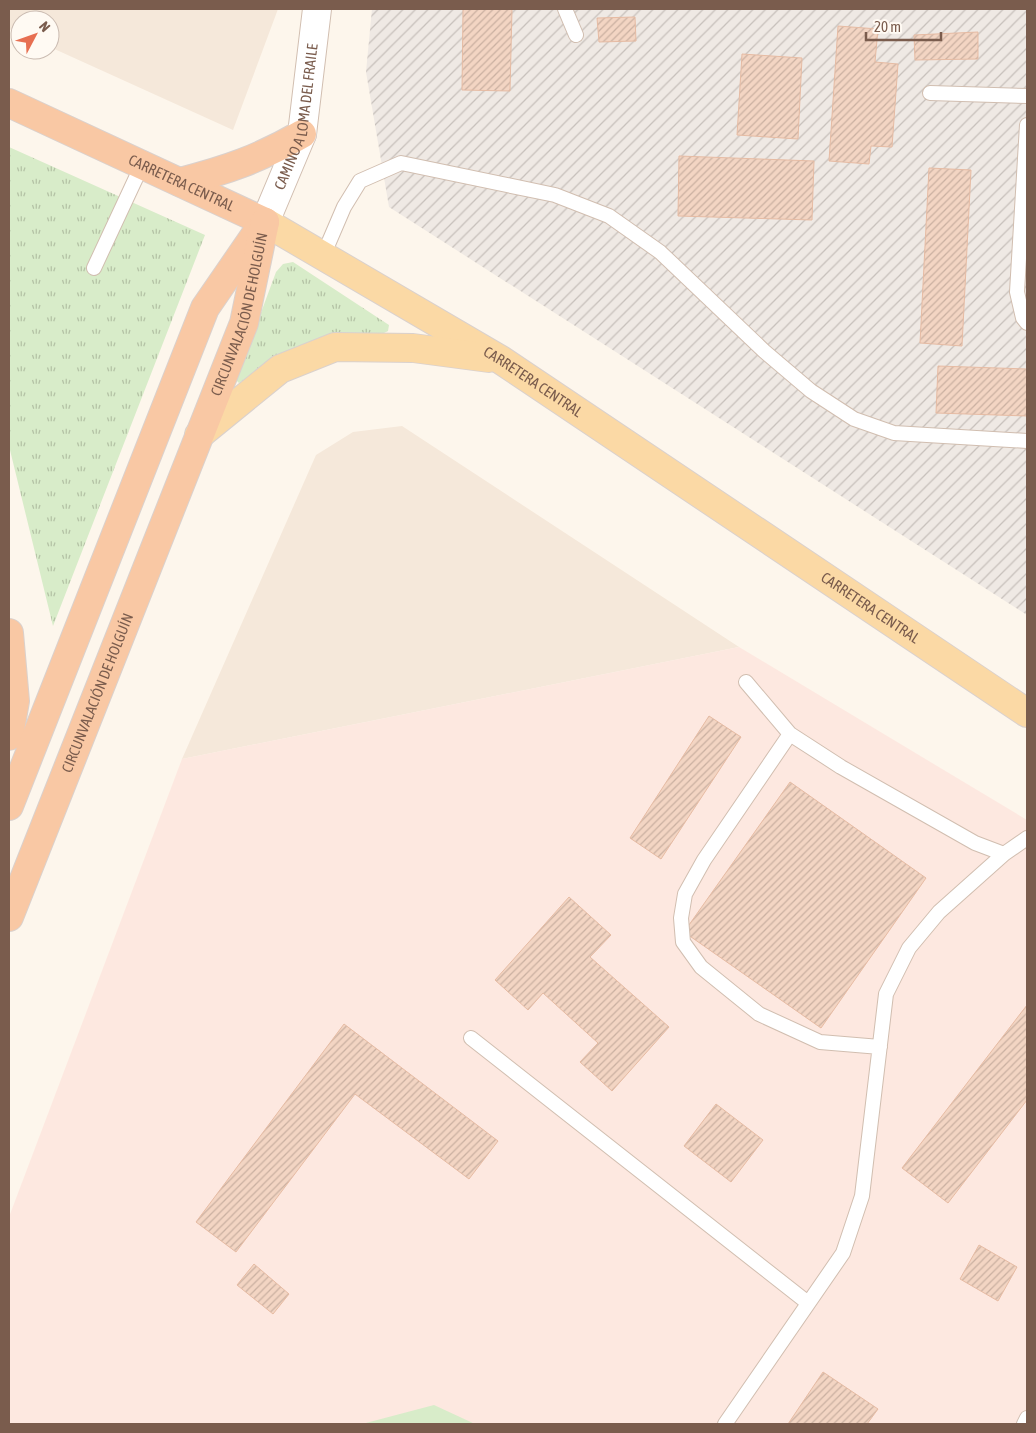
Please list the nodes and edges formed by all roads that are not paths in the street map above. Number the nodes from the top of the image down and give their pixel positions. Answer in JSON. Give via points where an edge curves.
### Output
{"nodes":[{"id":1,"x":317,"y":9,"type":"edge"},
{"id":2,"x":565,"y":9,"type":"edge"},
{"id":3,"x":576,"y":35,"type":"dead end"},
{"id":4,"x":930,"y":93,"type":"dead end"},
{"id":5,"x":1027,"y":96,"type":"edge"},
{"id":6,"x":9,"y":103,"type":"edge"},
{"id":7,"x":1027,"y":124,"type":"edge"},
{"id":8,"x":302,"y":134,"type":"junction"},
{"id":9,"x":142,"y":165,"type":"junction"},
{"id":10,"x":180,"y":182,"type":"junction"},
{"id":11,"x":265,"y":222,"type":"junction"},
{"id":12,"x":323,"y":256,"type":"junction"},
{"id":13,"x":94,"y":268,"type":"dead end"},
{"id":14,"x":1027,"y":322,"type":"edge"},
{"id":15,"x":501,"y":360,"type":"junction"},
{"id":16,"x":199,"y":435,"type":"junction"},
{"id":17,"x":1027,"y":441,"type":"edge"},
{"id":18,"x":9,"y":633,"type":"edge"},
{"id":19,"x":746,"y":682,"type":"dead end"},
{"id":20,"x":1027,"y":713,"type":"edge"},
{"id":21,"x":790,"y":734,"type":"junction"},
{"id":22,"x":9,"y":736,"type":"edge"},
{"id":23,"x":9,"y":806,"type":"edge"},
{"id":24,"x":1027,"y":838,"type":"edge"},
{"id":25,"x":1004,"y":854,"type":"junction"},
{"id":26,"x":9,"y":917,"type":"edge"},
{"id":27,"x":471,"y":1038,"type":"dead end"},
{"id":28,"x":880,"y":1047,"type":"junction"},
{"id":29,"x":808,"y":1303,"type":"junction"},
{"id":30,"x":1027,"y":1418,"type":"edge"},
{"id":31,"x":725,"y":1424,"type":"edge"},
{"id":32,"x":1024,"y":1424,"type":"edge"}],
"edges":[{"from":1,"to":8,"type":"street","name":"CAMINO A LOMA DEL FRAILE"},
{"from":2,"to":3,"type":"lane"},
{"from":4,"to":5,"type":"lane"},
{"from":6,"to":9,"type":"highway","name":"CARRETERA CENTRAL"},
{"from":7,"to":14,"type":"lane","via":[[1017,292],[1023,318]]},
{"from":8,"to":10,"type":"highway","via":[[260,157]]},
{"from":8,"to":11,"type":"street","name":"CAMINO A LOMA DEL FRAILE"},
{"from":9,"to":10,"type":"highway","name":"CARRETERA CENTRAL"},
{"from":9,"to":13,"type":"lane"},
{"from":10,"to":11,"type":"highway","name":"CARRETERA CENTRAL"},
{"from":11,"to":12,"type":"main road","name":"CARRETERA CENTRAL"},
{"from":11,"to":16,"type":"highway","name":"CIRCUNVALACIÓN DE HOLGUÍN","via":[[244,323]]},
{"from":11,"to":23,"type":"highway","name":"CIRCUNVALACIÓN DE HOLGUÍN","via":[[205,308]]},
{"from":12,"to":15,"type":"main road","name":"CARRETERA CENTRAL"},
{"from":12,"to":17,"type":"lane","via":[[344,207],[360,181],[401,163],[554,196],[609,216],[660,252],[798,380],[854,419],[894,432]]},
{"from":15,"to":16,"type":"main road","via":[[413,348],[335,347],[280,369]]},
{"from":15,"to":20,"type":"main road","name":"CARRETERA CENTRAL"},
{"from":16,"to":26,"type":"highway","name":"CIRCUNVALACIÓN DE HOLGUÍN"},
{"from":18,"to":22,"type":"highway","via":[[15,701]]},
{"from":19,"to":21,"type":"lane"},
{"from":21,"to":25,"type":"lane","via":[[841,767],[975,843]]},
{"from":21,"to":28,"type":"lane","via":[[704,860],[685,894],[681,918],[683,942],[701,967],[759,1014],[820,1042]]},
{"from":24,"to":25,"type":"lane"},
{"from":25,"to":28,"type":"lane","via":[[939,912],[909,948],[886,994]]},
{"from":27,"to":29,"type":"lane"},
{"from":28,"to":29,"type":"lane","via":[[862,1196],[843,1253]]},
{"from":29,"to":31,"type":"lane"},
{"from":30,"to":32,"type":"lane"}]}
